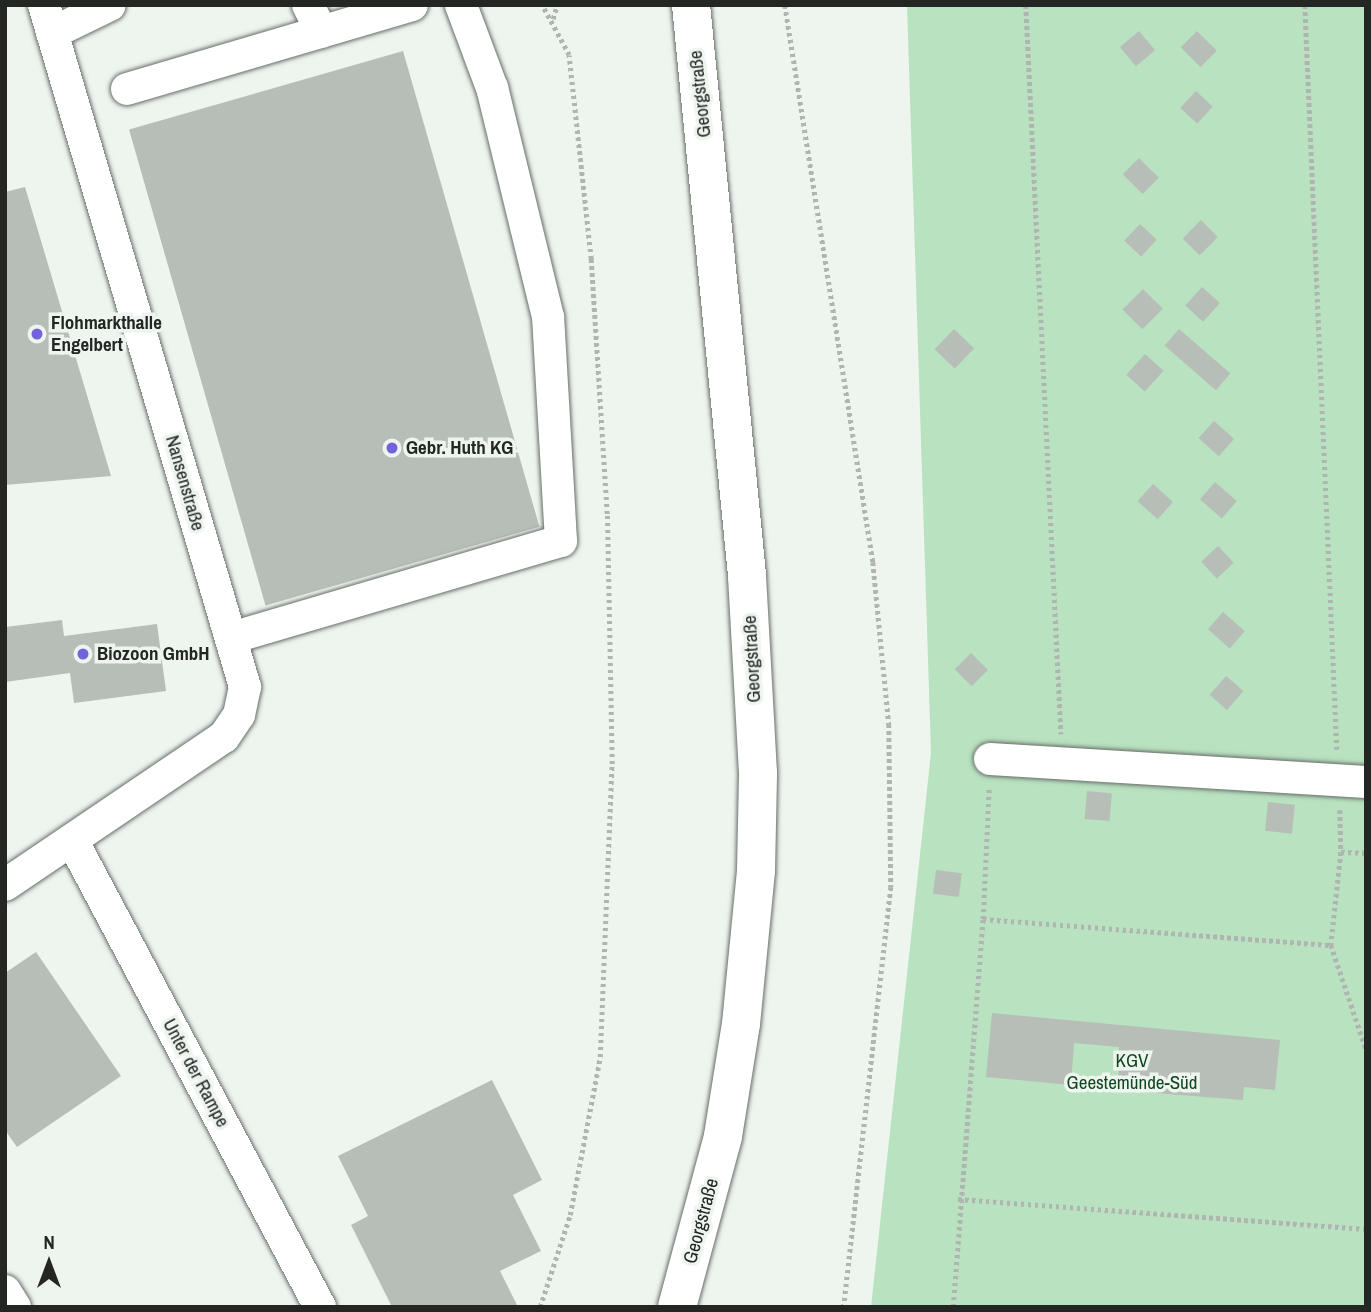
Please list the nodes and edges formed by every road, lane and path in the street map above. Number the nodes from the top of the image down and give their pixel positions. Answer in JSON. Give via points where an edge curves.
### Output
{"nodes":[{"id":1,"x":110,"y":5,"type":"edge"},
{"id":2,"x":412,"y":5,"type":"edge"},
{"id":3,"x":461,"y":5,"type":"edge"},
{"id":4,"x":542,"y":5,"type":"edge"},
{"id":5,"x":557,"y":5,"type":"edge"},
{"id":6,"x":691,"y":5,"type":"edge"},
{"id":7,"x":785,"y":5,"type":"edge"},
{"id":8,"x":1026,"y":5,"type":"edge"},
{"id":9,"x":1305,"y":5,"type":"edge"},
{"id":10,"x":315,"y":18,"type":"edge"},
{"id":11,"x":48,"y":19,"type":"edge"},
{"id":12,"x":552,"y":20,"type":"junction"},
{"id":13,"x":127,"y":89,"type":"dead end"},
{"id":14,"x":231,"y":638,"type":"junction"},
{"id":15,"x":990,"y":758,"type":"joint"},
{"id":16,"x":1063,"y":763,"type":"junction"},
{"id":17,"x":1352,"y":781,"type":"edge"},
{"id":18,"x":72,"y":840,"type":"junction"},
{"id":19,"x":1341,"y":852,"type":"junction"},
{"id":20,"x":1366,"y":853,"type":"edge"},
{"id":21,"x":5,"y":885,"type":"edge"},
{"id":22,"x":983,"y":919,"type":"junction"},
{"id":23,"x":1331,"y":945,"type":"junction"},
{"id":24,"x":1366,"y":1049,"type":"edge"},
{"id":25,"x":958,"y":1199,"type":"junction"},
{"id":26,"x":1366,"y":1228,"type":"edge"},
{"id":27,"x":320,"y":1307,"type":"edge"},
{"id":28,"x":540,"y":1307,"type":"edge"},
{"id":29,"x":677,"y":1307,"type":"edge"},
{"id":30,"x":844,"y":1307,"type":"edge"},
{"id":31,"x":953,"y":1307,"type":"edge"}],
"edges":[{"from":1,"to":11,"type":"street","name":"Nansenstraße"},
{"from":2,"to":10,"type":"street"},
{"from":3,"to":14,"type":"street","via":[[492,88],[548,317],[561,541]]},
{"from":4,"to":12,"type":"path"},
{"from":5,"to":12,"type":"path"},
{"from":6,"to":29,"type":"main road","name":"Georgstraße","via":[[747,575],[758,773],[756,870],[741,1024],[723,1136]]},
{"from":7,"to":30,"type":"path","via":[[873,562],[889,724],[891,887]]},
{"from":8,"to":16,"type":"path"},
{"from":9,"to":17,"type":"path"},
{"from":10,"to":13,"type":"street"},
{"from":11,"to":14,"type":"street","name":"Nansenstraße"},
{"from":12,"to":28,"type":"path","via":[[569,55],[575,89],[592,259],[607,514],[612,764],[600,1057],[570,1214]]},
{"from":14,"to":18,"type":"street","name":"Nansenstraße","via":[[245,687],[239,715],[225,737]]},
{"from":15,"to":16,"type":"street"},
{"from":15,"to":22,"type":"path"},
{"from":16,"to":17,"type":"street"},
{"from":17,"to":19,"type":"path"},
{"from":18,"to":21,"type":"street","name":"Nansenstraße"},
{"from":18,"to":27,"type":"street","name":"Unter der Rampe"},
{"from":19,"to":20,"type":"path"},
{"from":19,"to":23,"type":"path"},
{"from":22,"to":23,"type":"path"},
{"from":22,"to":25,"type":"path"},
{"from":23,"to":24,"type":"path"},
{"from":25,"to":26,"type":"path"},
{"from":25,"to":31,"type":"path"}]}
